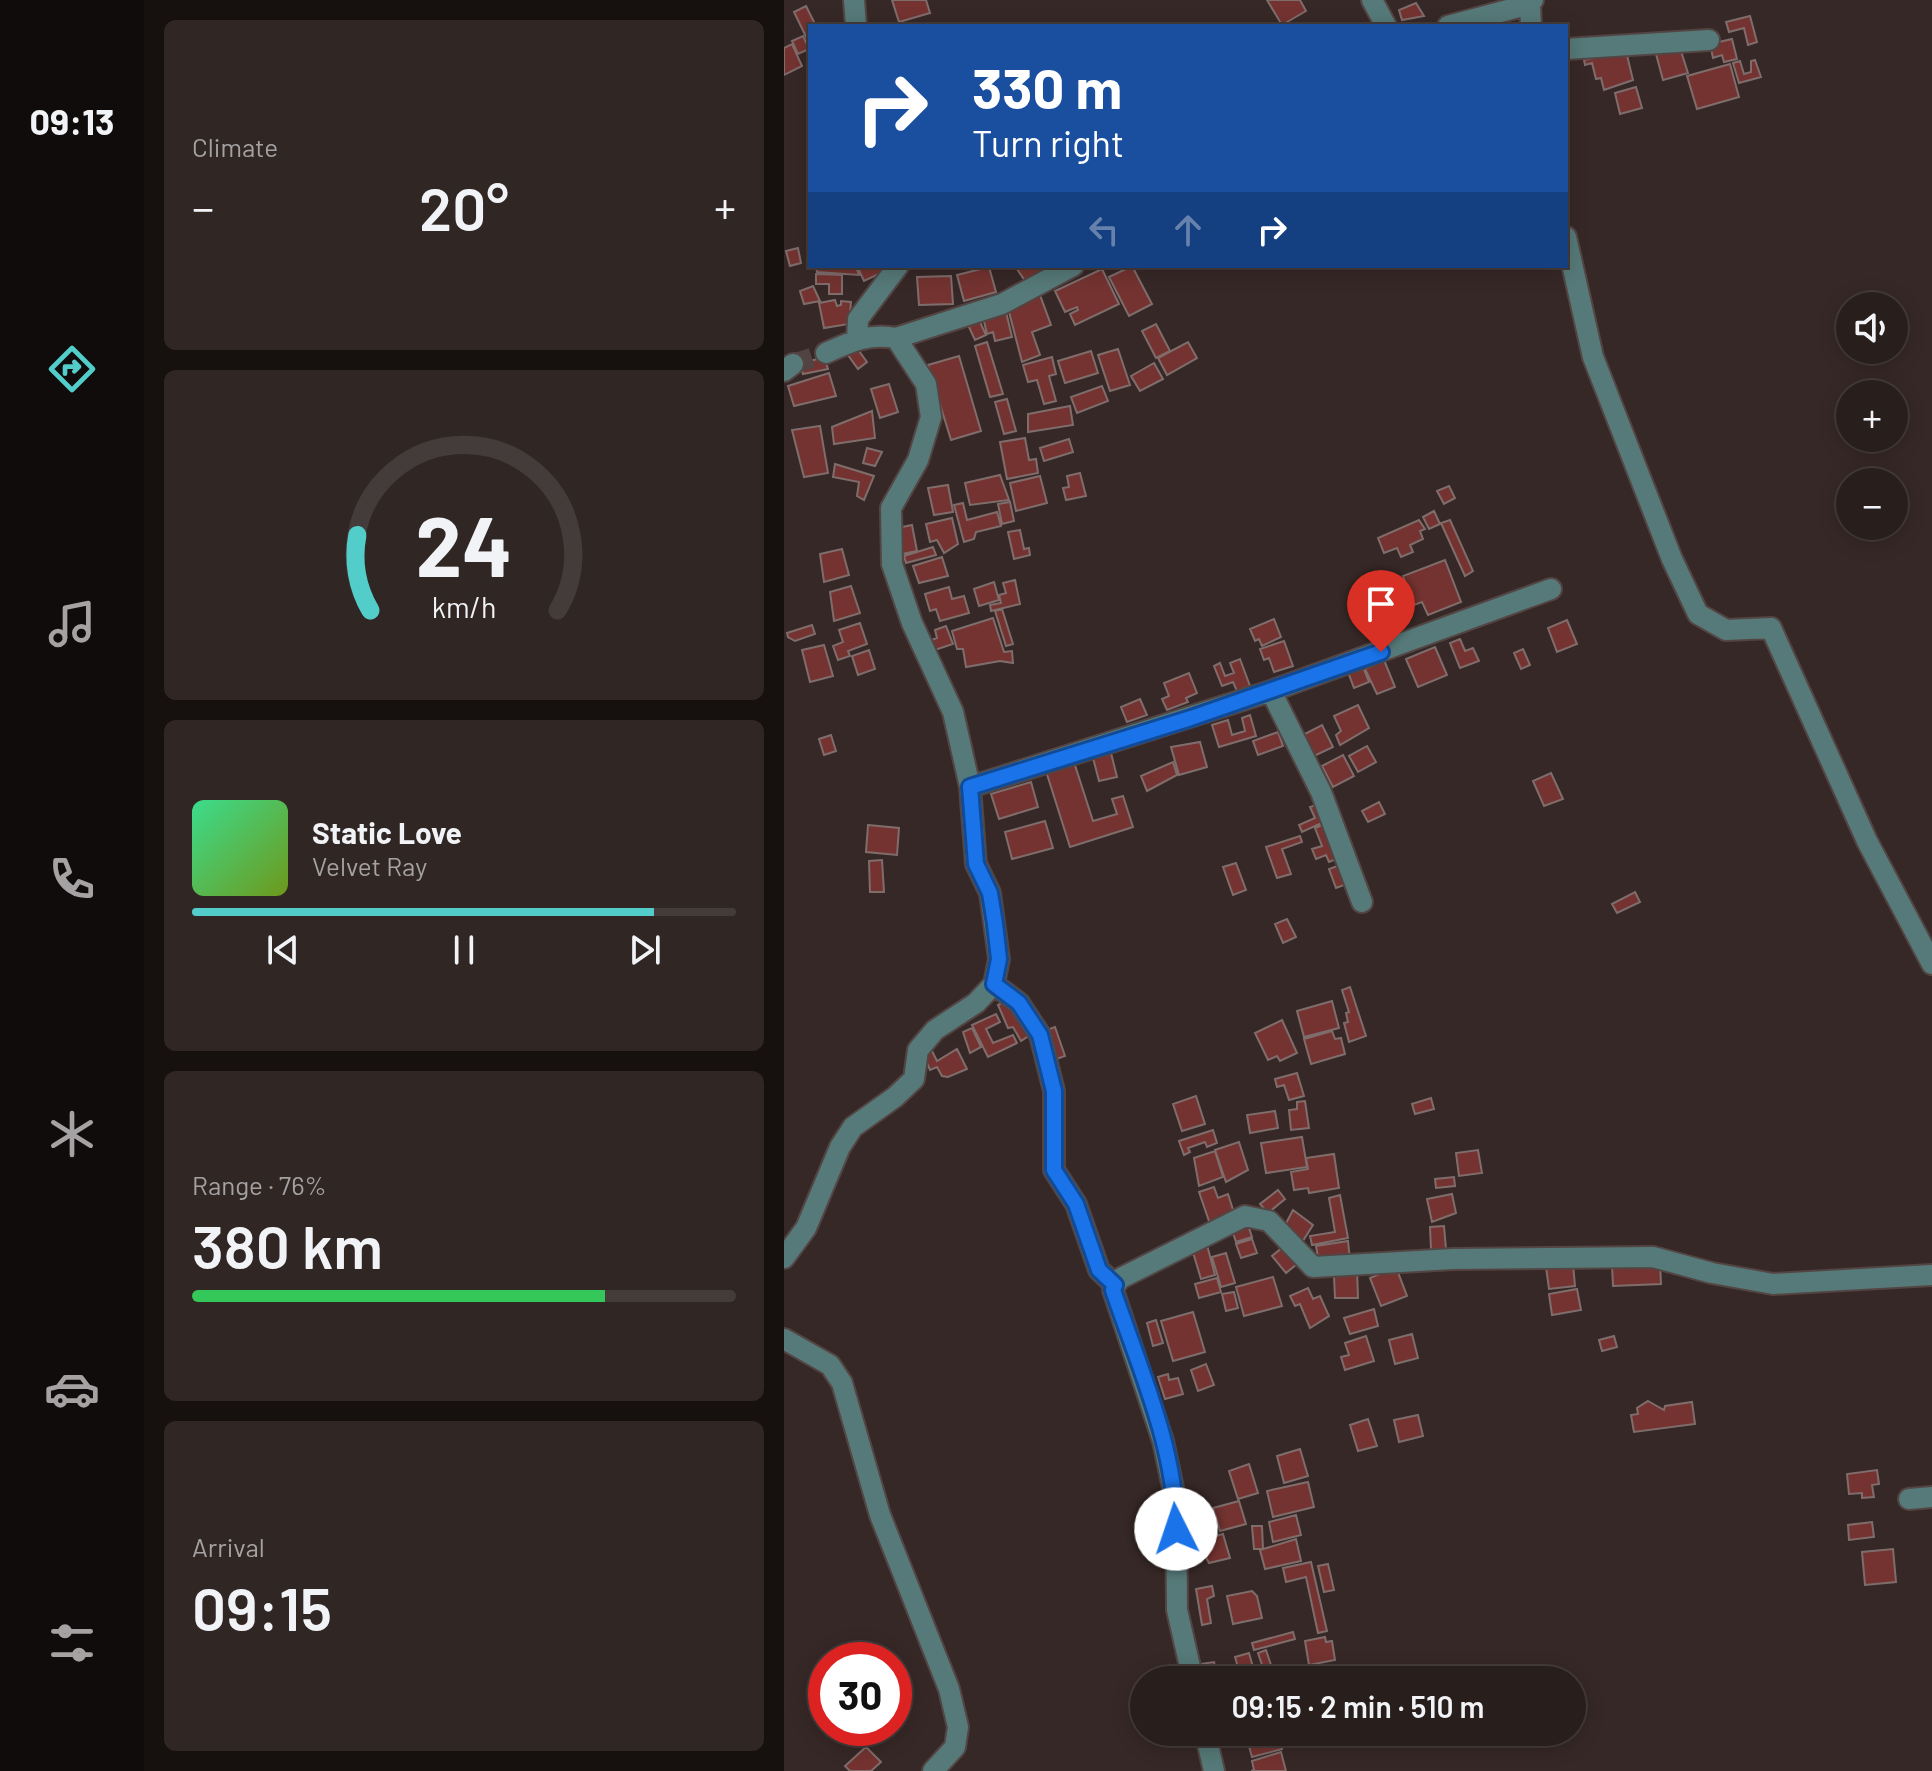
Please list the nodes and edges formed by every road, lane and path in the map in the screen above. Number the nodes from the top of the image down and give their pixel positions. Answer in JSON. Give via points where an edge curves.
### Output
{"nodes":[{"id":1,"x":854,"y":0,"type":"edge"},
{"id":2,"x":1372,"y":0,"type":"edge"},
{"id":3,"x":1532,"y":2,"type":"edge"},
{"id":4,"x":856,"y":24,"type":"edge"},
{"id":5,"x":1385,"y":24,"type":"edge"},
{"id":6,"x":1455,"y":24,"type":"edge"},
{"id":7,"x":1531,"y":24,"type":"edge"},
{"id":8,"x":1709,"y":40,"type":"dead end"},
{"id":9,"x":1568,"y":49,"type":"edge"},
{"id":10,"x":1568,"y":246,"type":"edge"},
{"id":11,"x":896,"y":268,"type":"edge"},
{"id":12,"x":1069,"y":268,"type":"edge"},
{"id":13,"x":896,"y":338,"type":"junction"},
{"id":14,"x":857,"y":339,"type":"junction"},
{"id":15,"x":826,"y":353,"type":"tunnel mouth"},
{"id":16,"x":1551,"y":589,"type":"dead end"},
{"id":17,"x":1271,"y":691,"type":"junction"},
{"id":18,"x":970,"y":787,"type":"junction"},
{"id":19,"x":1362,"y":902,"type":"dead end"},
{"id":20,"x":1932,"y":964,"type":"edge"},
{"id":21,"x":994,"y":984,"type":"junction"},
{"id":22,"x":784,"y":1258,"type":"edge"},
{"id":23,"x":1932,"y":1275,"type":"edge"},
{"id":24,"x":1115,"y":1285,"type":"junction"},
{"id":25,"x":784,"y":1339,"type":"edge"},
{"id":26,"x":1932,"y":1497,"type":"edge"},
{"id":27,"x":1909,"y":1499,"type":"dead end"},
{"id":28,"x":1190,"y":1666,"type":"edge"},
{"id":29,"x":1208,"y":1746,"type":"edge"},
{"id":30,"x":933,"y":1771,"type":"edge"},
{"id":31,"x":1214,"y":1771,"type":"edge"}],
"edges":[{"from":1,"to":4,"type":"street"},
{"from":2,"to":5,"type":"street"},
{"from":3,"to":6,"type":"street"},
{"from":3,"to":7,"type":"street"},
{"from":8,"to":9,"type":"street"},
{"from":10,"to":20,"type":"street","via":[[1593,357],[1698,614],[1726,630],[1771,628],[1867,841]]},
{"from":11,"to":14,"type":"street","via":[[858,319]]},
{"from":12,"to":13,"type":"street","via":[[1002,304]]},
{"from":13,"to":14,"type":"street"},
{"from":13,"to":18,"type":"street","via":[[926,384],[931,417],[918,460],[891,508],[892,564],[953,712]]},
{"from":14,"to":15,"type":"street"},
{"from":16,"to":17,"type":"street"},
{"from":17,"to":18,"type":"street"},
{"from":17,"to":19,"type":"street","via":[[1321,792]]},
{"from":18,"to":21,"type":"street","via":[[976,864],[990,893],[995,924],[999,959]]},
{"from":21,"to":22,"type":"street","via":[[925,1040],[918,1050],[914,1079],[853,1127],[806,1228]]},
{"from":21,"to":24,"type":"street","via":[[1019,1003],[1040,1035],[1054,1091],[1054,1170],[1076,1204],[1099,1270]]},
{"from":23,"to":24,"type":"street","via":[[1773,1284],[1653,1257],[1313,1267],[1269,1221],[1245,1216]]},
{"from":24,"to":28,"type":"street","via":[[1176,1502],[1177,1610]]},
{"from":25,"to":30,"type":"street","via":[[830,1365],[842,1383],[880,1515],[949,1689],[958,1727],[955,1747]]},
{"from":26,"to":27,"type":"street"},
{"from":29,"to":31,"type":"street"}]}
